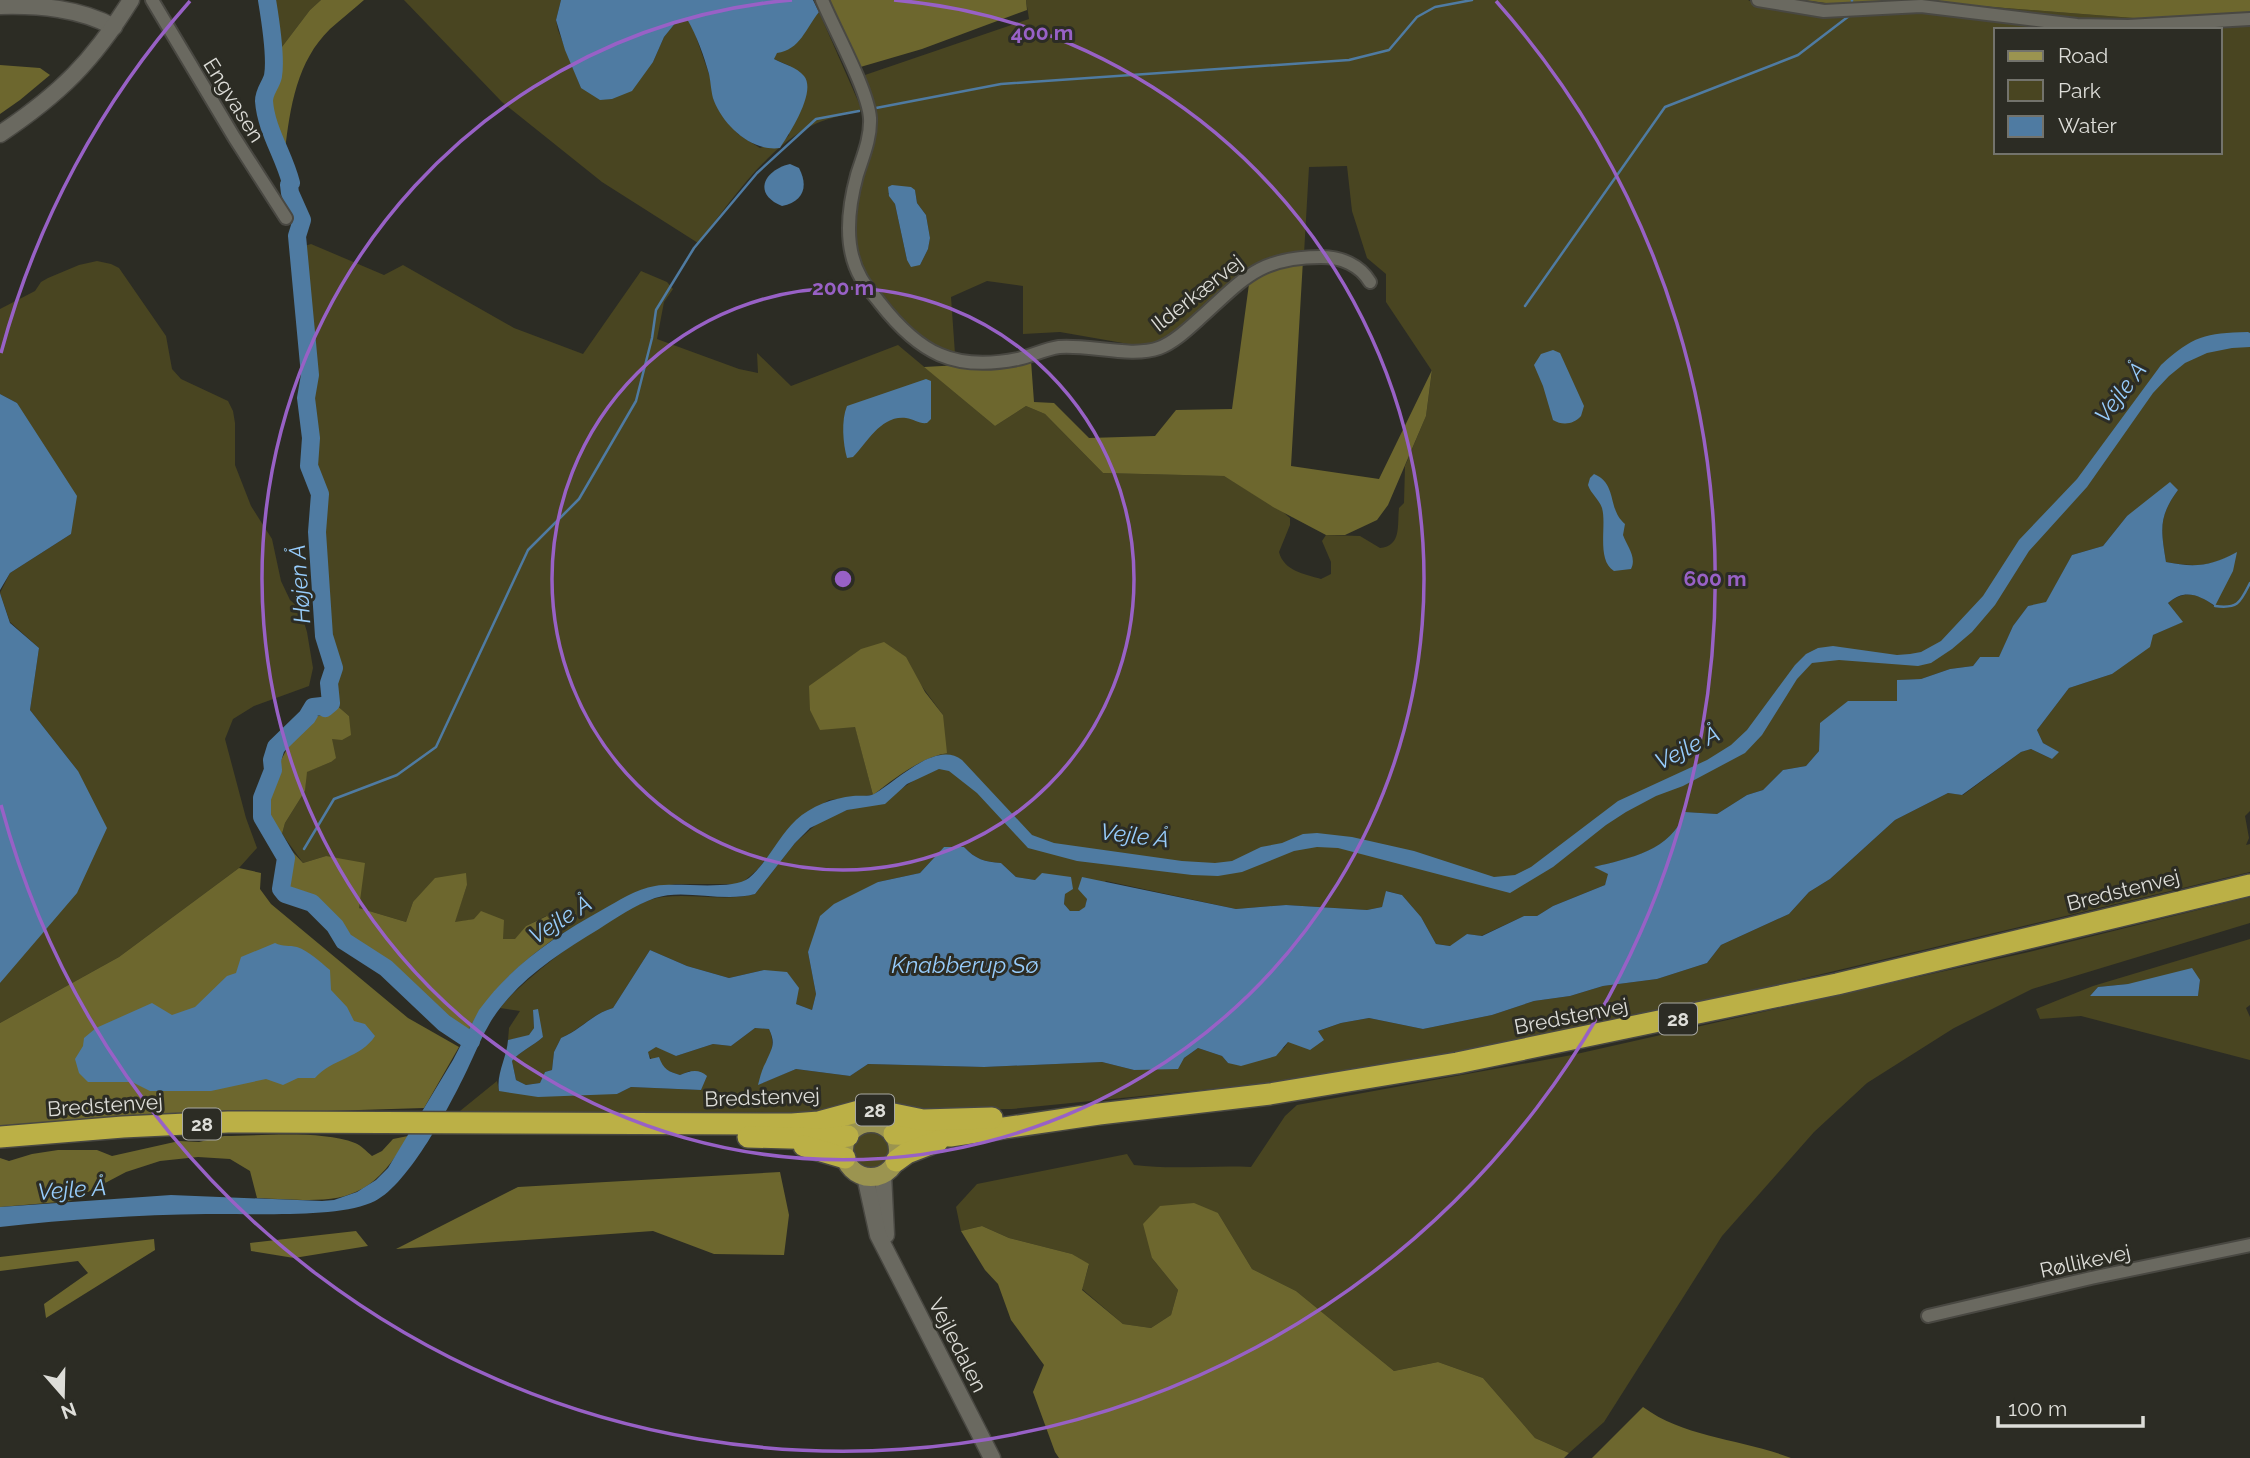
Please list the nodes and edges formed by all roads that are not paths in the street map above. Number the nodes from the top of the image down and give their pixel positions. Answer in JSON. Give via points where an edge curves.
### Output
{"nodes":[{"id":1,"x":131,"y":0,"type":"edge"},
{"id":2,"x":152,"y":0,"type":"edge"},
{"id":3,"x":822,"y":0,"type":"edge"},
{"id":4,"x":1758,"y":0,"type":"edge"},
{"id":5,"x":0,"y":6,"type":"edge"},
{"id":6,"x":2250,"y":19,"type":"edge"},
{"id":7,"x":114,"y":27,"type":"junction"},
{"id":8,"x":0,"y":134,"type":"edge"},
{"id":9,"x":286,"y":218,"type":"dead end"},
{"id":10,"x":1370,"y":282,"type":"dead end"},
{"id":11,"x":2250,"y":885,"type":"edge"},
{"id":12,"x":1099,"y":1114,"type":"junction"},
{"id":13,"x":466,"y":1124,"type":"junction"},
{"id":14,"x":894,"y":1134,"type":"junction"},
{"id":15,"x":848,"y":1136,"type":"junction"},
{"id":16,"x":950,"y":1136,"type":"junction"},
{"id":17,"x":0,"y":1137,"type":"edge"},
{"id":18,"x":778,"y":1139,"type":"junction"},
{"id":19,"x":845,"y":1158,"type":"junction"},
{"id":20,"x":881,"y":1171,"type":"junction"},
{"id":21,"x":2250,"y":1245,"type":"edge"},
{"id":22,"x":1928,"y":1316,"type":"dead end"},
{"id":23,"x":992,"y":1458,"type":"edge"}],
"edges":[{"from":1,"to":7,"type":"street"},
{"from":2,"to":9,"type":"street","name":"Engvasen"},
{"from":3,"to":10,"type":"street","name":"Ilderkærvej","via":[[870,117],[850,214],[849,246],[861,278],[919,345],[967,363],[1016,359],[1058,347],[1159,348],[1185,332],[1252,272],[1272,263],[1329,257],[1363,271]]},
{"from":4,"to":6,"type":"street","via":[[1824,11],[1922,6],[2077,25]]},
{"from":5,"to":7,"type":"street","via":[[54,8]]},
{"from":7,"to":8,"type":"street","via":[[69,82]]},
{"from":11,"to":12,"type":"highway","name":"Bredstenvej","number":"28","via":[[1837,984],[1471,1061],[1270,1094]]},
{"from":12,"to":13,"type":"highway","name":"Bredstenvej","number":"28","via":[[935,1120],[863,1110],[792,1124]]},
{"from":12,"to":16,"type":"highway","name":"Bredstenvej","number":"28"},
{"from":13,"to":17,"type":"highway","name":"Bredstenvej","number":"28","via":[[228,1122]]},
{"from":13,"to":18,"type":"highway","name":"Bredstenvej","number":"28"},
{"from":14,"to":15,"type":"main road","number":"28","via":[[885,1126],[867,1122]]},
{"from":14,"to":16,"type":"highway","name":"Bredstenvej","number":"28"},
{"from":14,"to":20,"type":"main road","number":"28","via":[[898,1145]]},
{"from":15,"to":18,"type":"highway","name":"Bredstenvej","number":"28"},
{"from":15,"to":19,"type":"main road","number":"28"},
{"from":16,"to":20,"type":"highway","name":"Bredstenvej","number":"28","via":[[907,1153]]},
{"from":18,"to":19,"type":"highway","name":"Bredstenvej","number":"28"},
{"from":19,"to":20,"type":"main road","number":"28","via":[[851,1168]]},
{"from":20,"to":23,"type":"street","name":"Vejledalen","via":[[878,1235]]},
{"from":21,"to":22,"type":"street","name":"Røllikevej"}]}
